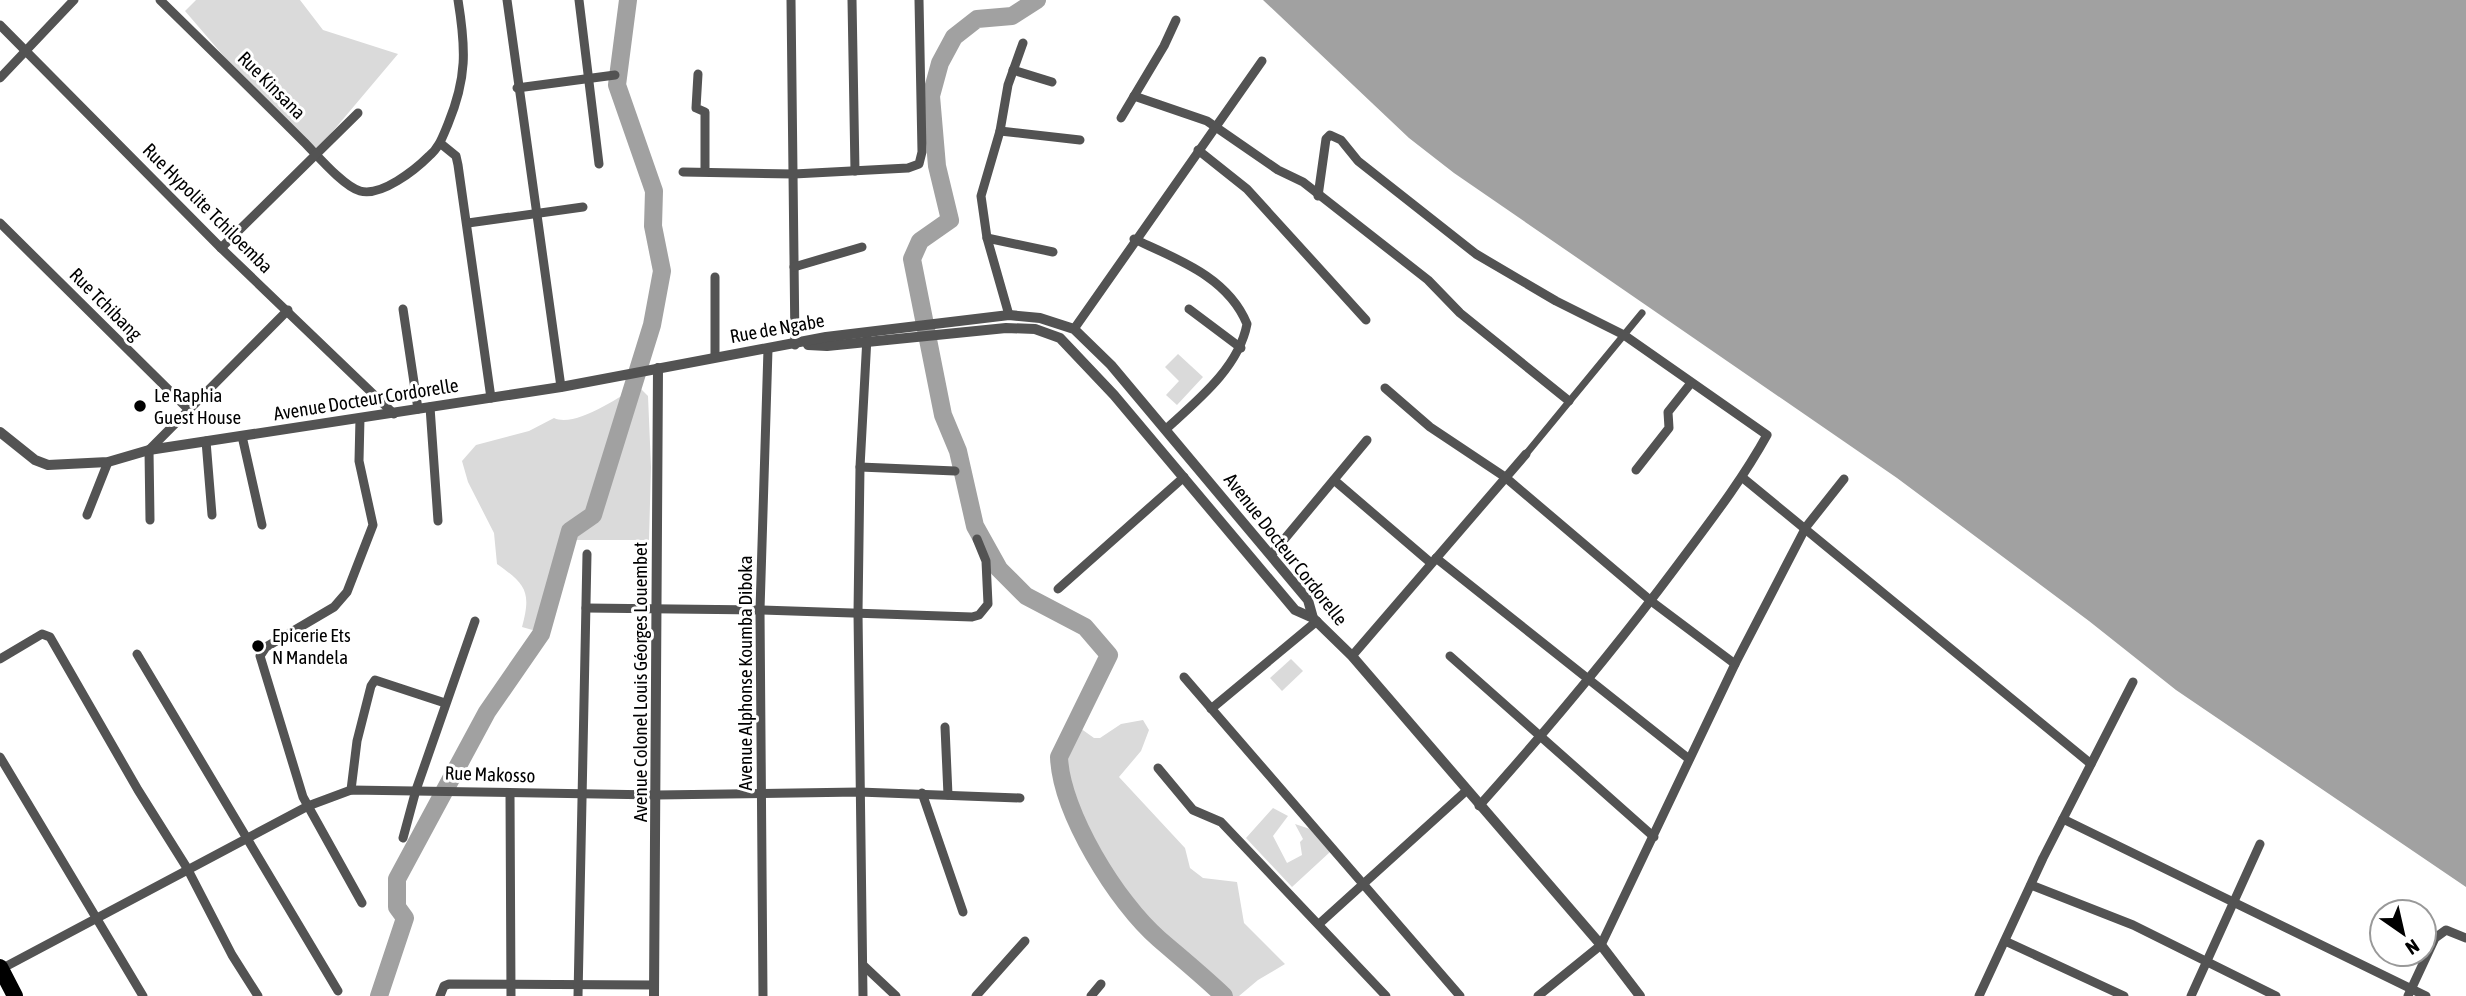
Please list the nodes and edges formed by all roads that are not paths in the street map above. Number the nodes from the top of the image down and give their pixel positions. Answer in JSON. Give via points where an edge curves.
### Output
{"nodes":[{"id":1,"x":74,"y":0,"type":"edge"},
{"id":2,"x":160,"y":0,"type":"edge"},
{"id":3,"x":458,"y":0,"type":"edge"},
{"id":4,"x":507,"y":0,"type":"edge"},
{"id":5,"x":579,"y":0,"type":"edge"},
{"id":6,"x":790,"y":0,"type":"edge"},
{"id":7,"x":852,"y":0,"type":"edge"},
{"id":8,"x":919,"y":0,"type":"edge"},
{"id":9,"x":1176,"y":20,"type":"dead end"},
{"id":10,"x":0,"y":25,"type":"edge"},
{"id":11,"x":1023,"y":43,"type":"dead end"},
{"id":12,"x":26,"y":50,"type":"junction"},
{"id":13,"x":1262,"y":61,"type":"dead end"},
{"id":14,"x":1013,"y":71,"type":"junction"},
{"id":15,"x":698,"y":74,"type":"dead end"},
{"id":16,"x":615,"y":75,"type":"dead end"},
{"id":17,"x":0,"y":78,"type":"edge"},
{"id":18,"x":590,"y":79,"type":"junction"},
{"id":19,"x":1052,"y":82,"type":"dead end"},
{"id":20,"x":517,"y":88,"type":"junction"},
{"id":21,"x":1134,"y":96,"type":"junction"},
{"id":22,"x":358,"y":113,"type":"dead end"},
{"id":23,"x":1121,"y":118,"type":"dead end"},
{"id":24,"x":1215,"y":126,"type":"junction"},
{"id":25,"x":1000,"y":131,"type":"junction"},
{"id":26,"x":1080,"y":140,"type":"dead end"},
{"id":27,"x":440,"y":144,"type":"junction"},
{"id":28,"x":1198,"y":150,"type":"junction"},
{"id":29,"x":316,"y":154,"type":"junction"},
{"id":30,"x":599,"y":164,"type":"dead end"},
{"id":31,"x":705,"y":171,"type":"junction"},
{"id":32,"x":855,"y":171,"type":"junction"},
{"id":33,"x":682,"y":172,"type":"dead end"},
{"id":34,"x":794,"y":174,"type":"junction"},
{"id":35,"x":1318,"y":196,"type":"junction"},
{"id":36,"x":583,"y":207,"type":"dead end"},
{"id":37,"x":538,"y":213,"type":"junction"},
{"id":38,"x":0,"y":223,"type":"edge"},
{"id":39,"x":468,"y":223,"type":"junction"},
{"id":40,"x":987,"y":238,"type":"junction"},
{"id":41,"x":1135,"y":239,"type":"junction"},
{"id":42,"x":862,"y":247,"type":"dead end"},
{"id":43,"x":221,"y":248,"type":"junction"},
{"id":44,"x":1053,"y":252,"type":"dead end"},
{"id":45,"x":794,"y":267,"type":"junction"},
{"id":46,"x":715,"y":277,"type":"dead end"},
{"id":47,"x":403,"y":309,"type":"dead end"},
{"id":48,"x":1189,"y":309,"type":"dead end"},
{"id":49,"x":288,"y":310,"type":"junction"},
{"id":50,"x":1642,"y":313,"type":"dead end"},
{"id":51,"x":1009,"y":315,"type":"junction"},
{"id":52,"x":1366,"y":320,"type":"dead end"},
{"id":53,"x":938,"y":329,"type":"junction"},
{"id":54,"x":1074,"y":330,"type":"junction"},
{"id":55,"x":1624,"y":335,"type":"junction"},
{"id":56,"x":867,"y":336,"type":"junction"},
{"id":57,"x":799,"y":344,"type":"junction"},
{"id":58,"x":1241,"y":348,"type":"junction"},
{"id":59,"x":768,"y":349,"type":"junction"},
{"id":60,"x":715,"y":357,"type":"junction"},
{"id":61,"x":653,"y":369,"type":"junction"},
{"id":62,"x":624,"y":374,"type":"joint"},
{"id":63,"x":1691,"y":383,"type":"junction"},
{"id":64,"x":561,"y":387,"type":"junction"},
{"id":65,"x":1385,"y":387,"type":"dead end"},
{"id":66,"x":491,"y":398,"type":"junction"},
{"id":67,"x":1570,"y":401,"type":"junction"},
{"id":68,"x":424,"y":408,"type":"junction"},
{"id":69,"x":188,"y":409,"type":"junction"},
{"id":70,"x":394,"y":414,"type":"junction"},
{"id":71,"x":360,"y":418,"type":"junction"},
{"id":72,"x":1166,"y":429,"type":"junction"},
{"id":73,"x":0,"y":432,"type":"edge"},
{"id":74,"x":242,"y":436,"type":"junction"},
{"id":75,"x":1367,"y":440,"type":"dead end"},
{"id":76,"x":206,"y":441,"type":"junction"},
{"id":77,"x":149,"y":450,"type":"junction"},
{"id":78,"x":1526,"y":454,"type":"joint"},
{"id":79,"x":108,"y":462,"type":"junction"},
{"id":80,"x":860,"y":467,"type":"junction"},
{"id":81,"x":1636,"y":470,"type":"dead end"},
{"id":82,"x":955,"y":471,"type":"dead end"},
{"id":83,"x":1184,"y":477,"type":"junction"},
{"id":84,"x":1505,"y":477,"type":"junction"},
{"id":85,"x":1743,"y":478,"type":"junction"},
{"id":86,"x":1844,"y":479,"type":"dead end"},
{"id":87,"x":1334,"y":480,"type":"junction"},
{"id":88,"x":87,"y":515,"type":"dead end"},
{"id":89,"x":212,"y":515,"type":"dead end"},
{"id":90,"x":150,"y":520,"type":"dead end"},
{"id":91,"x":438,"y":521,"type":"dead end"},
{"id":92,"x":262,"y":525,"type":"dead end"},
{"id":93,"x":1806,"y":527,"type":"junction"},
{"id":94,"x":977,"y":539,"type":"dead end"},
{"id":95,"x":587,"y":554,"type":"dead end"},
{"id":96,"x":1272,"y":554,"type":"junction"},
{"id":97,"x":1434,"y":561,"type":"junction"},
{"id":98,"x":1058,"y":589,"type":"dead end"},
{"id":99,"x":1651,"y":601,"type":"junction"},
{"id":100,"x":586,"y":608,"type":"junction"},
{"id":101,"x":658,"y":609,"type":"junction"},
{"id":102,"x":760,"y":610,"type":"junction"},
{"id":103,"x":858,"y":613,"type":"junction"},
{"id":104,"x":1315,"y":620,"type":"junction"},
{"id":105,"x":475,"y":621,"type":"dead end"},
{"id":106,"x":137,"y":653,"type":"dead end"},
{"id":107,"x":1352,"y":656,"type":"junction"},
{"id":108,"x":1450,"y":656,"type":"dead end"},
{"id":109,"x":0,"y":659,"type":"edge"},
{"id":110,"x":1735,"y":664,"type":"junction"},
{"id":111,"x":1184,"y":677,"type":"dead end"},
{"id":112,"x":1589,"y":678,"type":"junction"},
{"id":113,"x":2133,"y":682,"type":"dead end"},
{"id":114,"x":446,"y":703,"type":"junction"},
{"id":115,"x":1211,"y":709,"type":"junction"},
{"id":116,"x":944,"y":727,"type":"dead end"},
{"id":117,"x":1541,"y":736,"type":"junction"},
{"id":118,"x":0,"y":757,"type":"edge"},
{"id":119,"x":1689,"y":759,"type":"junction"},
{"id":120,"x":2091,"y":764,"type":"junction"},
{"id":121,"x":1158,"y":768,"type":"dead end"},
{"id":122,"x":351,"y":790,"type":"junction"},
{"id":123,"x":416,"y":790,"type":"junction"},
{"id":124,"x":1466,"y":791,"type":"junction"},
{"id":125,"x":859,"y":792,"type":"junction"},
{"id":126,"x":510,"y":793,"type":"junction"},
{"id":127,"x":763,"y":793,"type":"junction"},
{"id":128,"x":922,"y":793,"type":"junction"},
{"id":129,"x":583,"y":794,"type":"junction"},
{"id":130,"x":656,"y":795,"type":"junction"},
{"id":131,"x":948,"y":795,"type":"junction"},
{"id":132,"x":1020,"y":798,"type":"dead end"},
{"id":133,"x":308,"y":806,"type":"junction"},
{"id":134,"x":1479,"y":806,"type":"junction"},
{"id":135,"x":2063,"y":819,"type":"junction"},
{"id":136,"x":1654,"y":837,"type":"junction"},
{"id":137,"x":247,"y":838,"type":"junction"},
{"id":138,"x":403,"y":838,"type":"dead end"},
{"id":139,"x":2260,"y":844,"type":"dead end"},
{"id":140,"x":187,"y":868,"type":"junction"},
{"id":141,"x":2031,"y":885,"type":"junction"},
{"id":142,"x":1363,"y":886,"type":"junction"},
{"id":143,"x":362,"y":903,"type":"dead end"},
{"id":144,"x":2235,"y":903,"type":"junction"},
{"id":145,"x":963,"y":912,"type":"dead end"},
{"id":146,"x":96,"y":918,"type":"junction"},
{"id":147,"x":1319,"y":924,"type":"junction"},
{"id":148,"x":2466,"y":938,"type":"edge"},
{"id":149,"x":1025,"y":941,"type":"dead end"},
{"id":150,"x":2005,"y":941,"type":"junction"},
{"id":151,"x":1601,"y":945,"type":"junction"},
{"id":152,"x":2206,"y":962,"type":"junction"},
{"id":153,"x":864,"y":966,"type":"junction"},
{"id":154,"x":5,"y":979,"type":"edge"},
{"id":155,"x":511,"y":983,"type":"junction"},
{"id":156,"x":578,"y":984,"type":"junction"},
{"id":157,"x":1101,"y":984,"type":"dead end"},
{"id":158,"x":654,"y":990,"type":"edge"},
{"id":159,"x":338,"y":991,"type":"dead end"},
{"id":160,"x":2410,"y":992,"type":"edge"},
{"id":161,"x":143,"y":996,"type":"edge"},
{"id":162,"x":258,"y":996,"type":"edge"},
{"id":163,"x":440,"y":996,"type":"edge"},
{"id":164,"x":511,"y":996,"type":"edge"},
{"id":165,"x":578,"y":996,"type":"edge"},
{"id":166,"x":763,"y":996,"type":"edge"},
{"id":167,"x":863,"y":996,"type":"edge"},
{"id":168,"x":896,"y":996,"type":"edge"},
{"id":169,"x":976,"y":996,"type":"edge"},
{"id":170,"x":1091,"y":996,"type":"edge"},
{"id":171,"x":1386,"y":996,"type":"edge"},
{"id":172,"x":1460,"y":996,"type":"edge"},
{"id":173,"x":1538,"y":996,"type":"edge"},
{"id":174,"x":1640,"y":996,"type":"edge"},
{"id":175,"x":1979,"y":996,"type":"edge"},
{"id":176,"x":2124,"y":996,"type":"edge"},
{"id":177,"x":2191,"y":996,"type":"edge"},
{"id":178,"x":2276,"y":996,"type":"edge"},
{"id":179,"x":2426,"y":996,"type":"edge"}],
"edges":[{"from":1,"to":12,"type":"street"},
{"from":2,"to":29,"type":"street","name":"Rue Kinsana"},
{"from":3,"to":27,"type":"street","via":[[465,38],[464,77]]},
{"from":4,"to":20,"type":"street"},
{"from":5,"to":18,"type":"street"},
{"from":6,"to":34,"type":"street"},
{"from":7,"to":32,"type":"street"},
{"from":8,"to":32,"type":"street","via":[[921,159],[908,168]]},
{"from":9,"to":21,"type":"street"},
{"from":10,"to":12,"type":"street","name":"Rue Hypolite Tchiloemba"},
{"from":11,"to":14,"type":"street"},
{"from":12,"to":17,"type":"street"},
{"from":12,"to":43,"type":"street","name":"Rue Hypolite Tchiloemba"},
{"from":13,"to":24,"type":"street"},
{"from":14,"to":19,"type":"street"},
{"from":14,"to":25,"type":"street"},
{"from":15,"to":31,"type":"street","via":[[696,108],[705,112]]},
{"from":16,"to":18,"type":"street"},
{"from":18,"to":20,"type":"street"},
{"from":18,"to":30,"type":"street"},
{"from":20,"to":37,"type":"street"},
{"from":21,"to":23,"type":"street"},
{"from":21,"to":24,"type":"street"},
{"from":22,"to":29,"type":"street"},
{"from":24,"to":28,"type":"street"},
{"from":24,"to":35,"type":"street"},
{"from":25,"to":26,"type":"street"},
{"from":25,"to":40,"type":"street","via":[[981,196]]},
{"from":27,"to":29,"type":"street","name":"Rue Kinsana","via":[[406,175],[362,192]]},
{"from":27,"to":39,"type":"street","via":[[456,156]]},
{"from":28,"to":41,"type":"street"},
{"from":28,"to":52,"type":"street","via":[[1247,189]]},
{"from":29,"to":43,"type":"street"},
{"from":31,"to":33,"type":"street"},
{"from":31,"to":34,"type":"street"},
{"from":32,"to":34,"type":"street"},
{"from":34,"to":45,"type":"street"},
{"from":35,"to":55,"type":"street","via":[[1326,139],[1336,136],[1358,161],[1476,254]]},
{"from":35,"to":67,"type":"street","via":[[1428,280],[1460,313]]},
{"from":36,"to":37,"type":"street"},
{"from":37,"to":39,"type":"street"},
{"from":37,"to":64,"type":"street"},
{"from":38,"to":69,"type":"street","name":"Rue Tchibang"},
{"from":39,"to":66,"type":"street"},
{"from":40,"to":44,"type":"street"},
{"from":40,"to":51,"type":"street"},
{"from":41,"to":54,"type":"street"},
{"from":41,"to":58,"type":"street","via":[[1222,287],[1247,324]]},
{"from":42,"to":45,"type":"street"},
{"from":43,"to":49,"type":"street","name":"Rue Hypolite Tchiloemba"},
{"from":45,"to":57,"type":"street"},
{"from":46,"to":60,"type":"street"},
{"from":47,"to":68,"type":"street"},
{"from":48,"to":58,"type":"street"},
{"from":49,"to":69,"type":"street"},
{"from":49,"to":70,"type":"street","name":"Rue Hypolite Tchiloemba"},
{"from":50,"to":55,"type":"street"},
{"from":51,"to":53,"type":"street","name":"Avenue Docteur Cordorelle"},
{"from":51,"to":54,"type":"street","name":"Avenue Docteur Cordorelle","via":[[1041,318]]},
{"from":53,"to":56,"type":"street","name":"Rue de Ngabe"},
{"from":53,"to":83,"type":"street","via":[[1021,328],[1060,338]]},
{"from":54,"to":72,"type":"street","name":"Avenue Docteur Cordorelle"},
{"from":55,"to":63,"type":"street"},
{"from":55,"to":67,"type":"street"},
{"from":56,"to":57,"type":"street","name":"Rue de Ngabe"},
{"from":56,"to":80,"type":"street"},
{"from":57,"to":59,"type":"street","name":"Rue de Ngabe"},
{"from":58,"to":72,"type":"street","via":[[1195,403]]},
{"from":59,"to":60,"type":"street","name":"Rue de Ngabe"},
{"from":59,"to":102,"type":"street","name":"Avenue Alphonse Koumba Diboka"},
{"from":60,"to":61,"type":"street","name":"Rue de Ngabe"},
{"from":61,"to":62,"type":"street","name":"Rue de Ngabe"},
{"from":61,"to":101,"type":"street","name":"Avenue Colonel Louis Géorges Louembet"},
{"from":62,"to":64,"type":"street","name":"Avenue Docteur Cordorelle"},
{"from":63,"to":81,"type":"street","via":[[1668,412],[1669,428]]},
{"from":63,"to":85,"type":"street","via":[[1767,435]]},
{"from":64,"to":66,"type":"street","name":"Avenue Docteur Cordorelle"},
{"from":65,"to":84,"type":"street","via":[[1430,427]]},
{"from":66,"to":68,"type":"street","name":"Avenue Docteur Cordorelle"},
{"from":67,"to":78,"type":"street"},
{"from":68,"to":70,"type":"street","name":"Avenue Docteur Cordorelle"},
{"from":68,"to":91,"type":"street"},
{"from":69,"to":77,"type":"street"},
{"from":70,"to":71,"type":"street","name":"Avenue Docteur Cordorelle"},
{"from":71,"to":74,"type":"street","name":"Avenue Docteur Cordorelle"},
{"from":71,"to":133,"type":"street","via":[[359,461],[373,525],[347,592],[334,607],[265,646],[260,656]]},
{"from":72,"to":96,"type":"street","name":"Avenue Docteur Cordorelle"},
{"from":73,"to":79,"type":"street","name":"Avenue Docteur Cordorelle","via":[[48,465]]},
{"from":74,"to":76,"type":"street","name":"Avenue Docteur Cordorelle"},
{"from":74,"to":92,"type":"street"},
{"from":75,"to":87,"type":"street"},
{"from":76,"to":77,"type":"street","name":"Avenue Docteur Cordorelle"},
{"from":76,"to":89,"type":"street"},
{"from":77,"to":79,"type":"street","name":"Avenue Docteur Cordorelle"},
{"from":77,"to":90,"type":"street"},
{"from":78,"to":84,"type":"street"},
{"from":79,"to":88,"type":"street"},
{"from":80,"to":82,"type":"street"},
{"from":80,"to":103,"type":"street"},
{"from":83,"to":98,"type":"street"},
{"from":83,"to":104,"type":"street","via":[[1295,610]]},
{"from":84,"to":97,"type":"street"},
{"from":84,"to":99,"type":"street"},
{"from":85,"to":93,"type":"street"},
{"from":85,"to":99,"type":"street"},
{"from":86,"to":93,"type":"street"},
{"from":87,"to":96,"type":"street"},
{"from":87,"to":97,"type":"street"},
{"from":93,"to":110,"type":"street"},
{"from":93,"to":120,"type":"street"},
{"from":94,"to":103,"type":"street","via":[[986,562],[988,604],[979,615]]},
{"from":95,"to":100,"type":"street"},
{"from":96,"to":104,"type":"street","name":"Avenue Docteur Cordorelle","via":[[1308,600]]},
{"from":97,"to":107,"type":"street"},
{"from":97,"to":112,"type":"street"},
{"from":99,"to":110,"type":"street"},
{"from":99,"to":112,"type":"street"},
{"from":100,"to":101,"type":"street"},
{"from":100,"to":129,"type":"street"},
{"from":101,"to":102,"type":"street"},
{"from":101,"to":130,"type":"street","name":"Avenue Colonel Louis Géorges Louembet"},
{"from":102,"to":103,"type":"street"},
{"from":102,"to":127,"type":"street","name":"Avenue Alphonse Koumba Diboka"},
{"from":103,"to":125,"type":"street"},
{"from":104,"to":107,"type":"street","name":"Avenue Docteur Cordorelle"},
{"from":104,"to":115,"type":"street"},
{"from":105,"to":114,"type":"street"},
{"from":106,"to":137,"type":"street"},
{"from":107,"to":124,"type":"street","name":"Avenue Docteur Cordorelle"},
{"from":108,"to":117,"type":"street"},
{"from":109,"to":140,"type":"street","via":[[42,634],[50,637]]},
{"from":110,"to":119,"type":"street"},
{"from":111,"to":115,"type":"street"},
{"from":112,"to":117,"type":"street"},
{"from":112,"to":119,"type":"street"},
{"from":113,"to":120,"type":"street"},
{"from":114,"to":122,"type":"street","via":[[375,680],[357,741]]},
{"from":114,"to":123,"type":"street"},
{"from":115,"to":142,"type":"street"},
{"from":116,"to":131,"type":"street"},
{"from":117,"to":134,"type":"street"},
{"from":117,"to":136,"type":"street"},
{"from":118,"to":146,"type":"street"},
{"from":119,"to":136,"type":"street"},
{"from":120,"to":135,"type":"street"},
{"from":121,"to":147,"type":"street","via":[[1183,801],[1221,822]]},
{"from":122,"to":123,"type":"street","name":"Rue Makosso"},
{"from":122,"to":133,"type":"street","name":"Rue Makosso"},
{"from":123,"to":126,"type":"street","name":"Rue Makosso"},
{"from":123,"to":138,"type":"street"},
{"from":124,"to":134,"type":"street","name":"Avenue Docteur Cordorelle"},
{"from":124,"to":142,"type":"street"},
{"from":125,"to":127,"type":"street","name":"Rue Makosso"},
{"from":125,"to":128,"type":"street","name":"Rue Makosso"},
{"from":125,"to":153,"type":"street"},
{"from":126,"to":129,"type":"street","name":"Rue Makosso"},
{"from":126,"to":155,"type":"street"},
{"from":127,"to":130,"type":"street","name":"Rue Makosso"},
{"from":127,"to":166,"type":"street","name":"Avenue Alphonse Koumba Diboka"},
{"from":128,"to":131,"type":"street","name":"Rue Makosso"},
{"from":128,"to":145,"type":"street"},
{"from":129,"to":130,"type":"street","name":"Rue Makosso"},
{"from":129,"to":156,"type":"street"},
{"from":130,"to":158,"type":"street","name":"Avenue Colonel Louis Géorges Louembet"},
{"from":131,"to":132,"type":"street","name":"Rue Makosso"},
{"from":133,"to":137,"type":"street","name":"Rue Makosso"},
{"from":133,"to":143,"type":"street"},
{"from":134,"to":151,"type":"street","name":"Avenue Docteur Cordorelle"},
{"from":135,"to":141,"type":"street"},
{"from":135,"to":144,"type":"street"},
{"from":136,"to":151,"type":"street"},
{"from":137,"to":140,"type":"street","name":"Rue Makosso"},
{"from":137,"to":159,"type":"street"},
{"from":139,"to":144,"type":"street"},
{"from":140,"to":146,"type":"street","name":"Rue Makosso"},
{"from":140,"to":162,"type":"street"},
{"from":141,"to":150,"type":"street"},
{"from":141,"to":152,"type":"street","via":[[2133,925]]},
{"from":142,"to":147,"type":"street"},
{"from":142,"to":172,"type":"street"},
{"from":144,"to":152,"type":"street"},
{"from":144,"to":160,"type":"street"},
{"from":146,"to":154,"type":"street","name":"Rue Makosso"},
{"from":146,"to":161,"type":"street"},
{"from":147,"to":171,"type":"street"},
{"from":148,"to":160,"type":"street","via":[[2451,930],[2440,933]]},
{"from":149,"to":169,"type":"street"},
{"from":150,"to":175,"type":"street"},
{"from":150,"to":176,"type":"street"},
{"from":151,"to":173,"type":"street"},
{"from":151,"to":174,"type":"street","name":"Avenue Docteur Cordorelle"},
{"from":152,"to":177,"type":"street"},
{"from":152,"to":178,"type":"street"},
{"from":153,"to":167,"type":"street"},
{"from":153,"to":168,"type":"street"},
{"from":155,"to":156,"type":"street"},
{"from":155,"to":163,"type":"street","via":[[449,984]]},
{"from":155,"to":164,"type":"street"},
{"from":156,"to":158,"type":"street"},
{"from":156,"to":165,"type":"street"},
{"from":157,"to":170,"type":"street"},
{"from":160,"to":179,"type":"street"}]}
